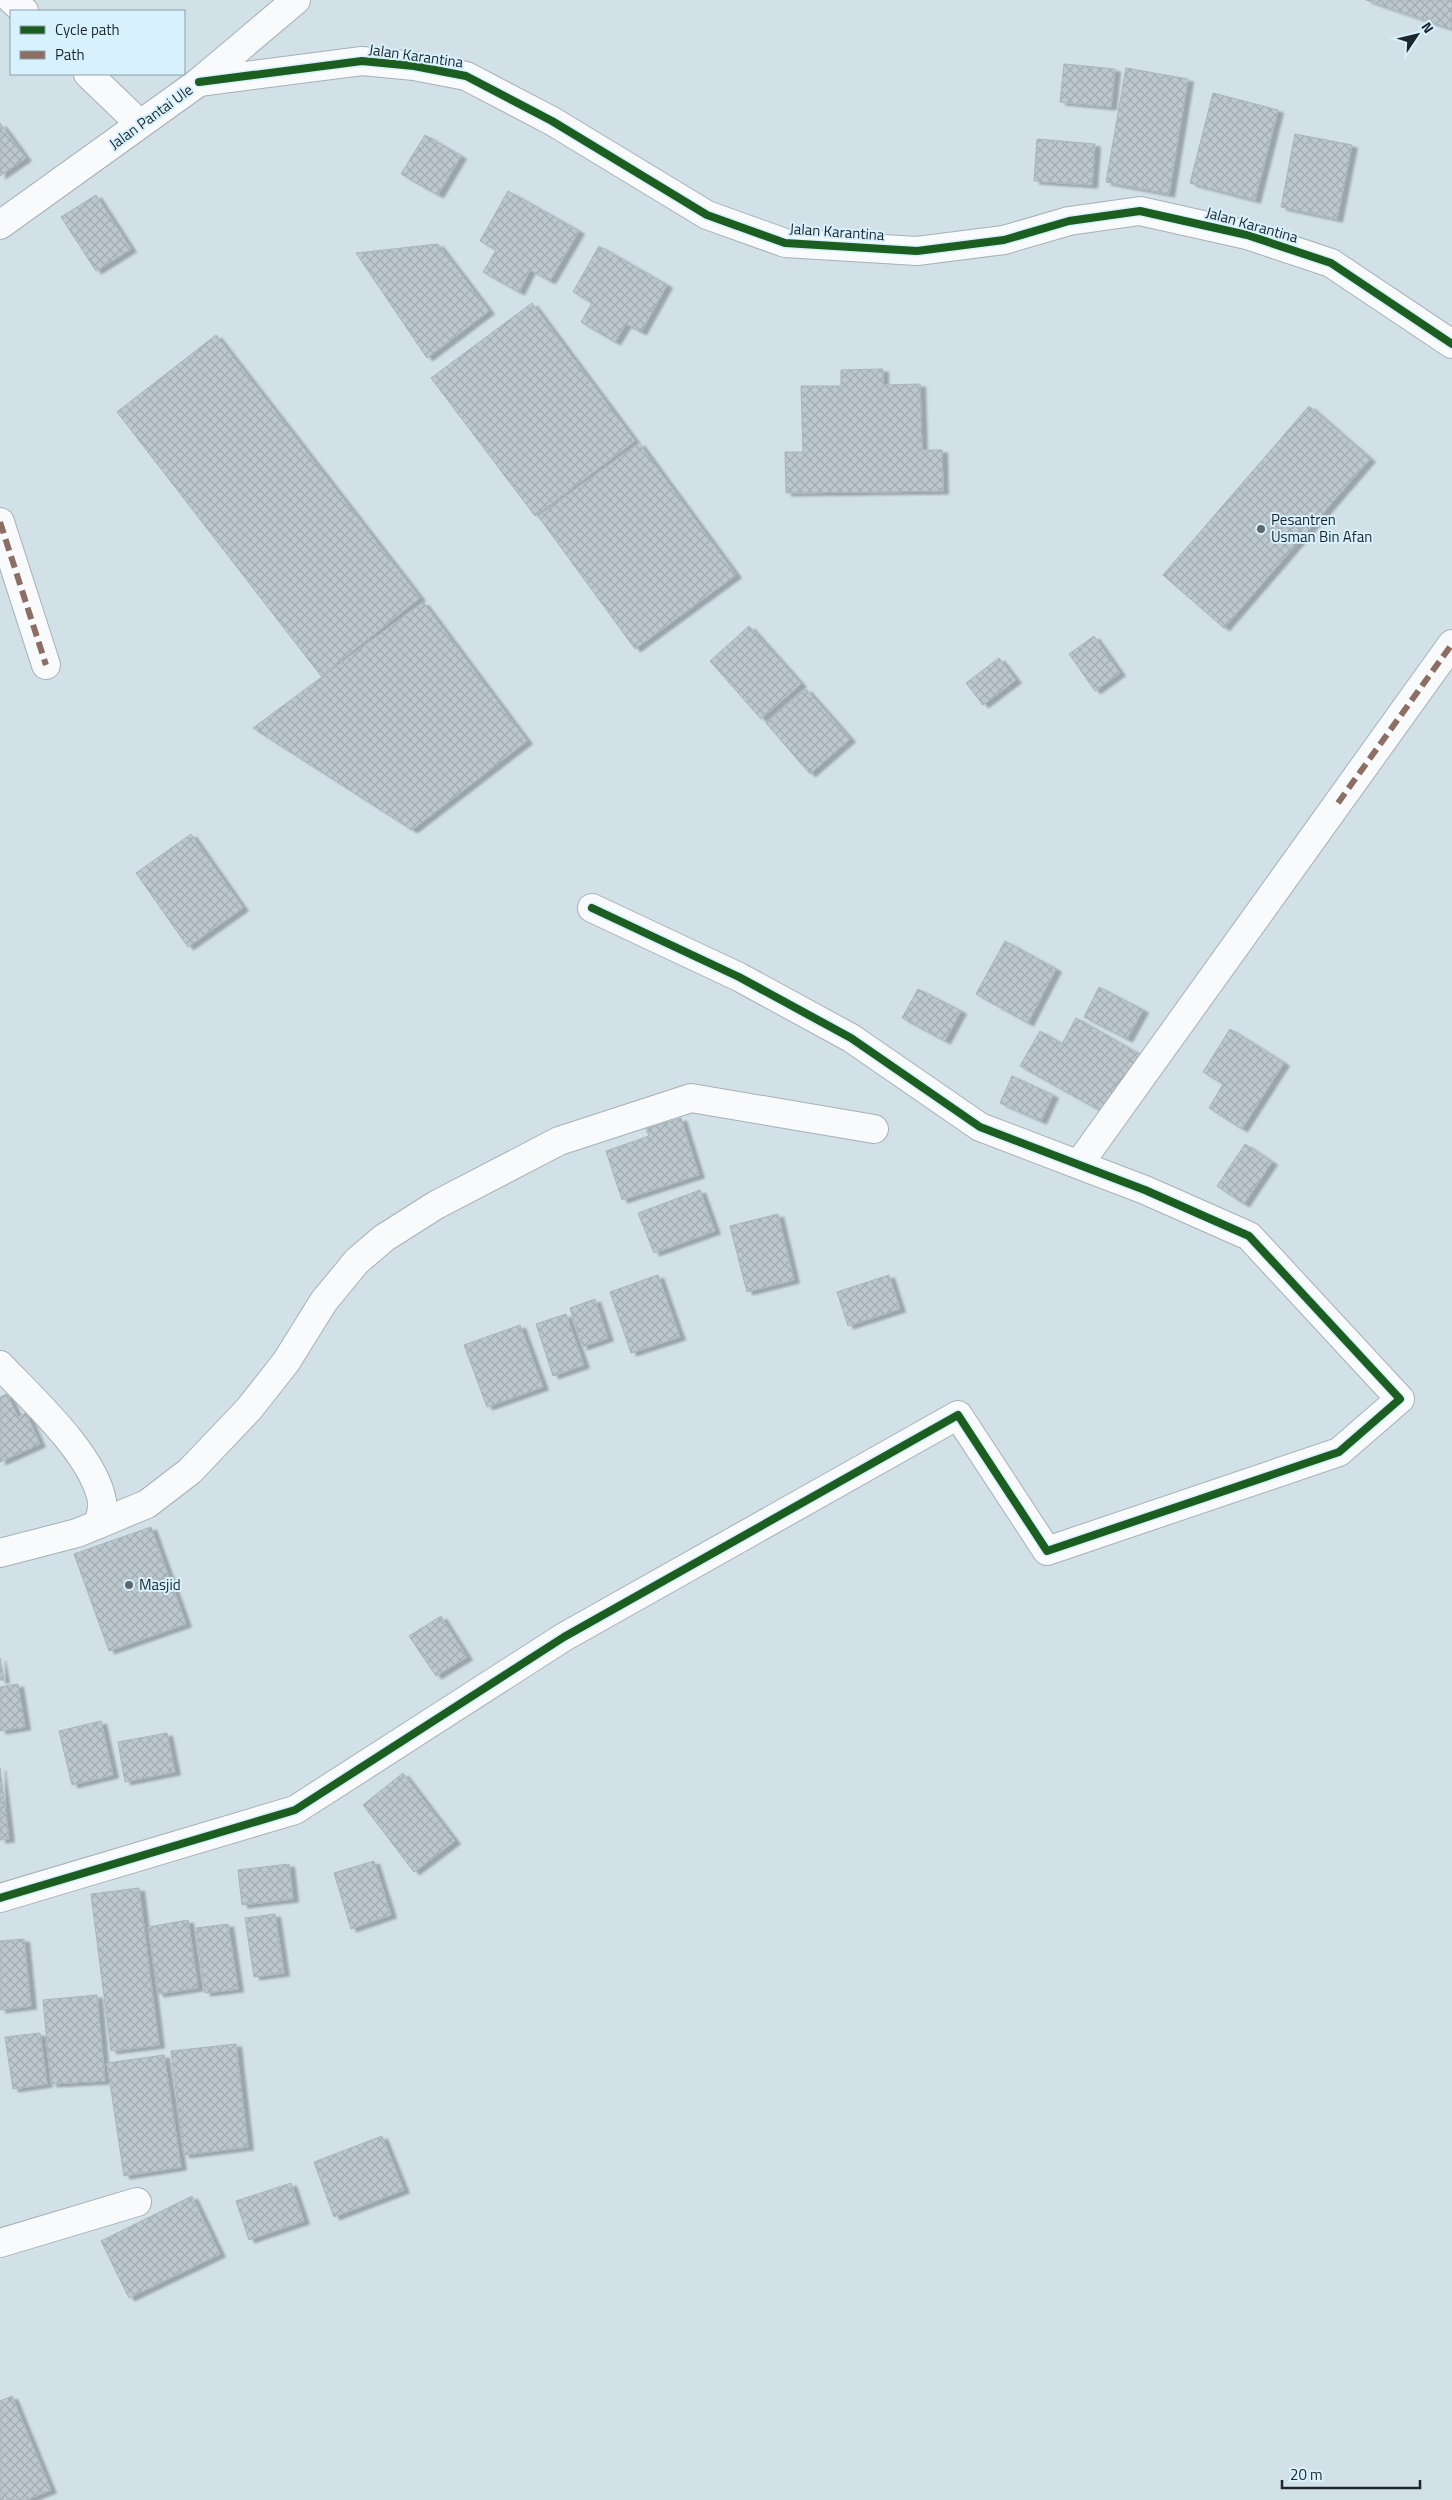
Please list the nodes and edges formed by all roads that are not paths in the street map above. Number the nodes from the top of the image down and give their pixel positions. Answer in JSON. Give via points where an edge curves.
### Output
{"nodes":[{"id":1,"x":12,"y":0,"type":"edge"},
{"id":2,"x":296,"y":0,"type":"edge"},
{"id":3,"x":23,"y":10,"type":"edge"},
{"id":4,"x":89,"y":75,"type":"edge"},
{"id":5,"x":199,"y":82,"type":"junction"},
{"id":6,"x":140,"y":124,"type":"junction"},
{"id":7,"x":5,"y":222,"type":"edge"},
{"id":8,"x":1452,"y":344,"type":"edge"},
{"id":9,"x":0,"y":522,"type":"edge"},
{"id":10,"x":1452,"y":644,"type":"edge"},
{"id":11,"x":46,"y":665,"type":"dead end"},
{"id":12,"x":592,"y":908,"type":"dead end"},
{"id":13,"x":874,"y":1129,"type":"dead end"},
{"id":14,"x":1079,"y":1164,"type":"junction"},
{"id":15,"x":0,"y":1365,"type":"edge"},
{"id":16,"x":99,"y":1524,"type":"junction"},
{"id":17,"x":0,"y":1553,"type":"edge"},
{"id":18,"x":0,"y":1898,"type":"edge"},
{"id":19,"x":137,"y":2202,"type":"dead end"},
{"id":20,"x":0,"y":2243,"type":"edge"}],
"edges":[{"from":1,"to":3,"type":"street"},
{"from":2,"to":5,"type":"street","name":"Jalan Pantai Ule"},
{"from":4,"to":6,"type":"street"},
{"from":5,"to":6,"type":"street","name":"Jalan Pantai Ule"},
{"from":5,"to":8,"type":"street","name":"Jalan Karantina","via":[[362,61],[466,76],[552,121],[707,215],[785,243],[917,251],[1004,240],[1069,221],[1140,211],[1248,235],[1331,263]]},
{"from":6,"to":7,"type":"street","name":"Jalan Pantai Ule"},
{"from":9,"to":11,"type":"street"},
{"from":10,"to":14,"type":"street"},
{"from":12,"to":14,"type":"street","via":[[739,977],[851,1038],[980,1127]]},
{"from":13,"to":16,"type":"street","via":[[691,1098],[559,1141],[436,1205],[384,1238],[356,1261],[249,1409],[190,1471],[147,1504]]},
{"from":14,"to":18,"type":"street","via":[[1249,1236],[1400,1399],[1339,1452],[1048,1551],[958,1415],[564,1636],[295,1810]]},
{"from":15,"to":16,"type":"street","via":[[78,1451],[96,1480],[102,1503]]},
{"from":16,"to":17,"type":"street"},
{"from":19,"to":20,"type":"street"}]}
